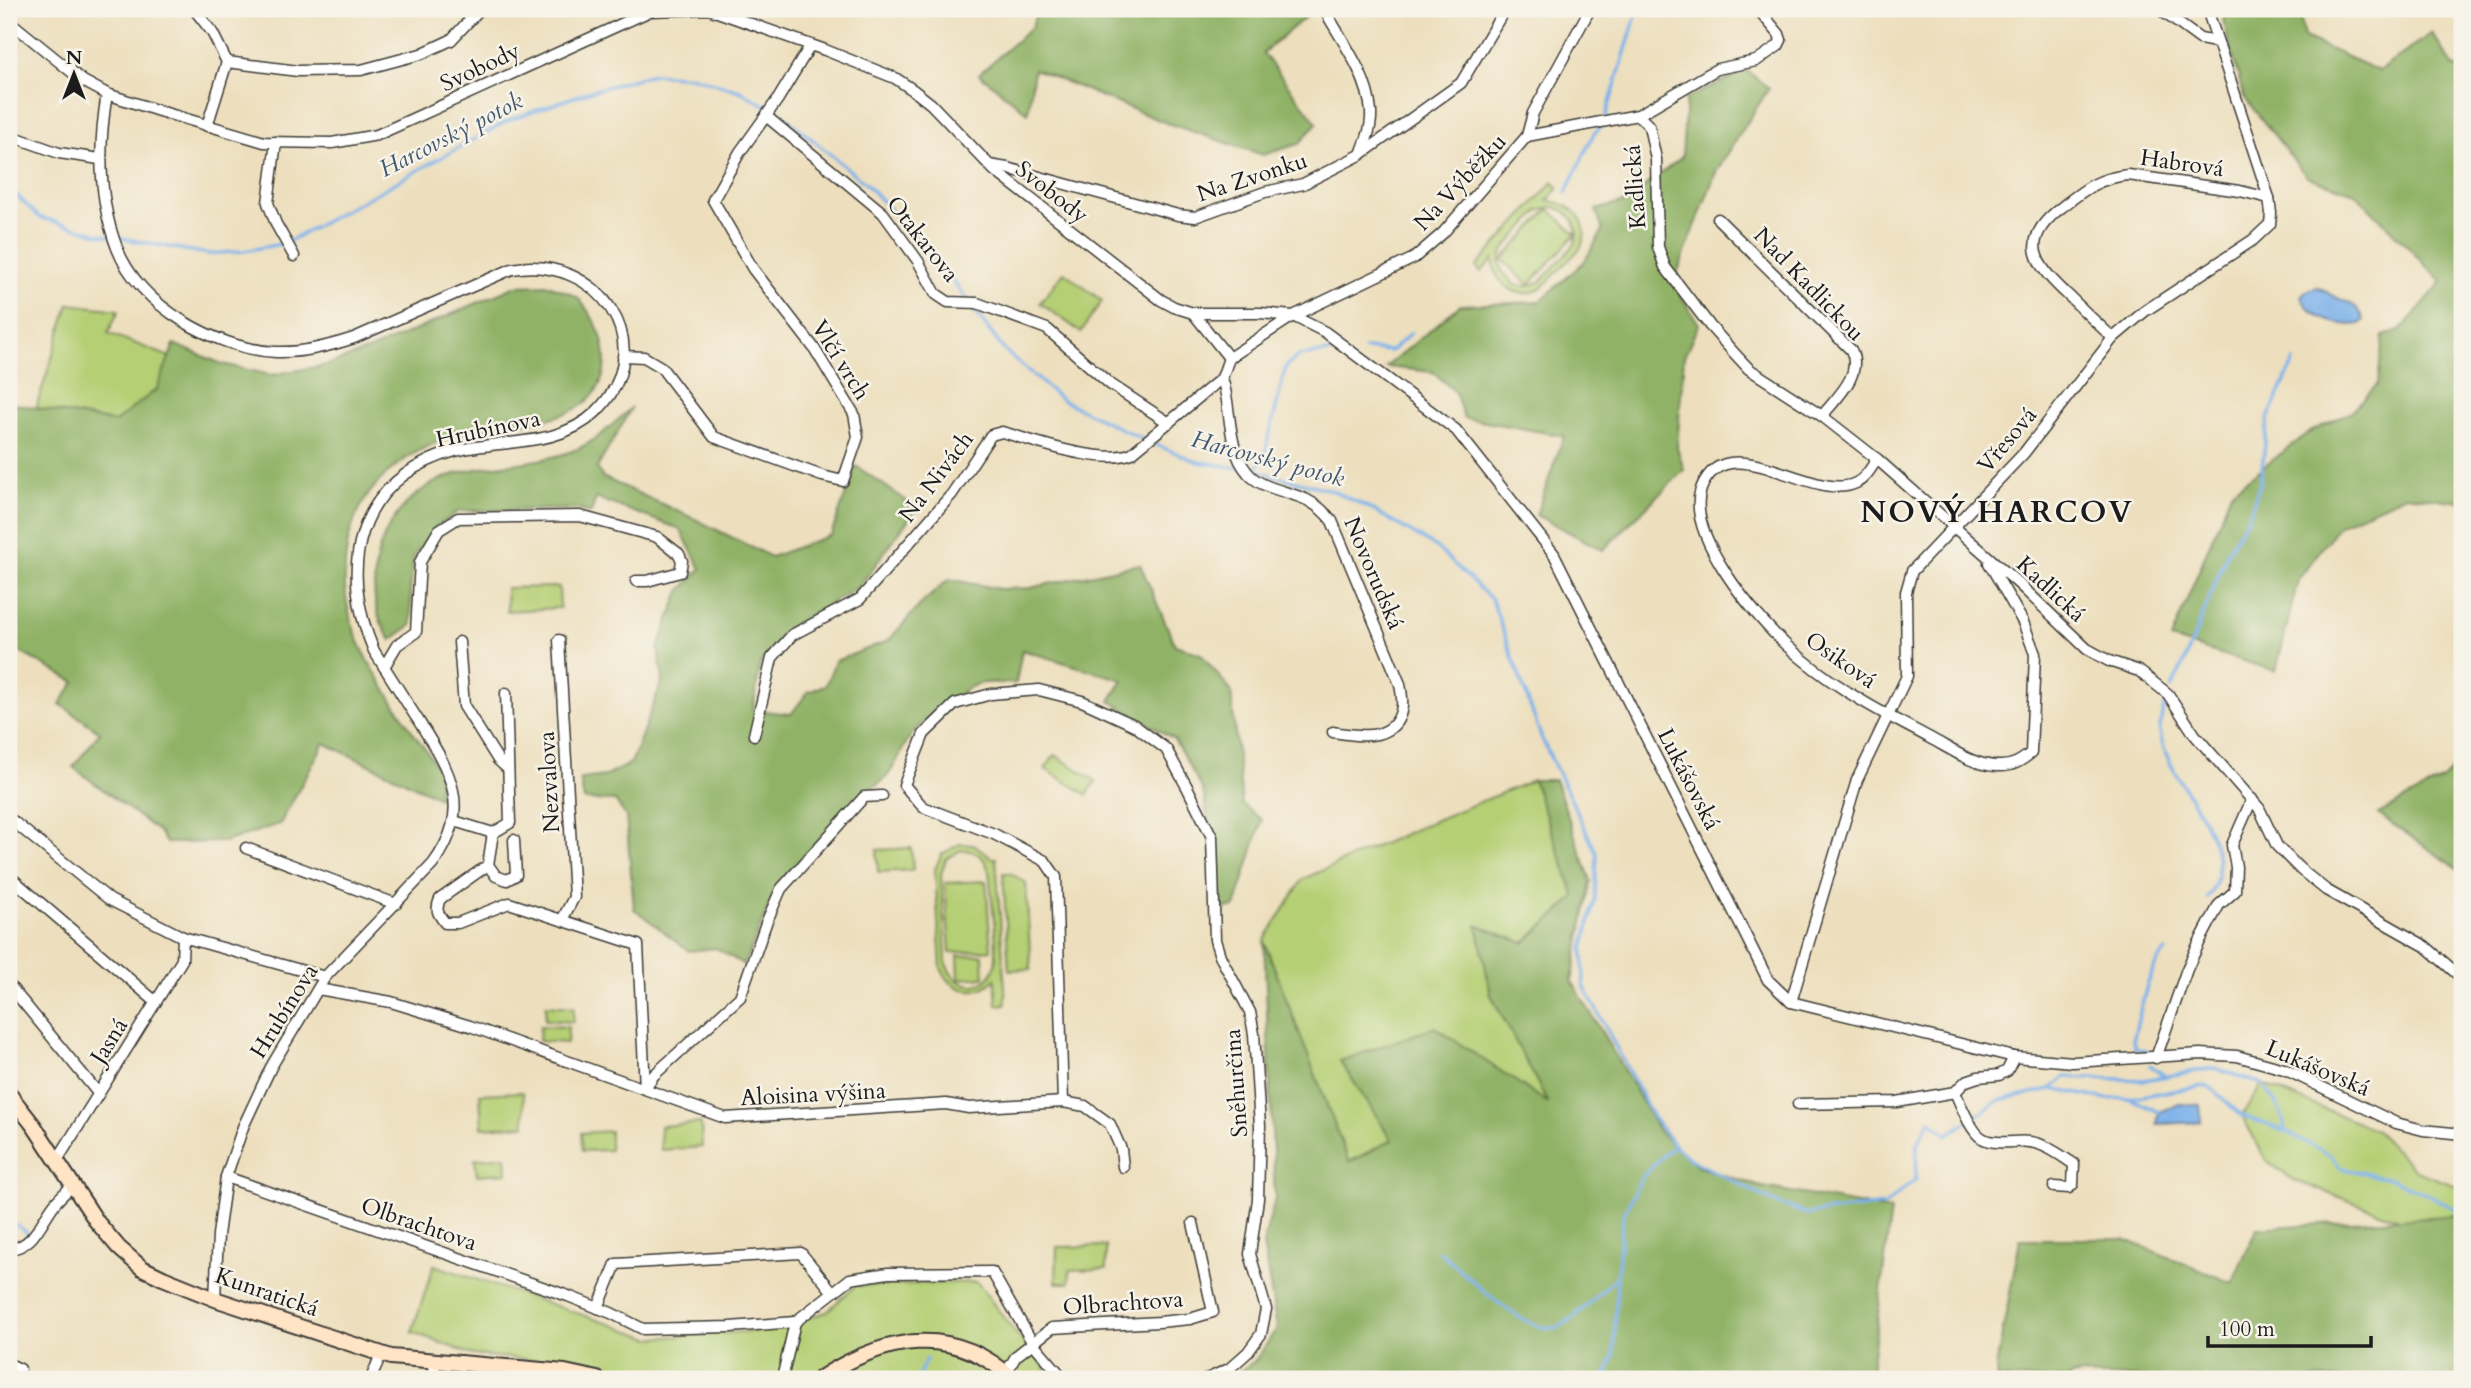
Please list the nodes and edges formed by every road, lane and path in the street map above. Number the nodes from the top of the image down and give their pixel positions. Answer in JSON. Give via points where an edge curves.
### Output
{"nodes":[{"id":1,"x":194,"y":9,"type":"edge"},
{"id":2,"x":480,"y":9,"type":"edge"},
{"id":3,"x":1324,"y":9,"type":"edge"},
{"id":4,"x":1505,"y":9,"type":"edge"},
{"id":5,"x":1590,"y":9,"type":"edge"},
{"id":6,"x":1758,"y":9,"type":"edge"},
{"id":7,"x":2159,"y":9,"type":"edge"},
{"id":8,"x":2207,"y":9,"type":"edge"},
{"id":9,"x":2458,"y":9,"type":"edge"},
{"id":10,"x":651,"y":10,"type":"edge"},
{"id":11,"x":2462,"y":15,"type":"edge"},
{"id":12,"x":9,"y":20,"type":"edge"},
{"id":13,"x":2216,"y":42,"type":"junction"},
{"id":14,"x":810,"y":46,"type":"junction"},
{"id":15,"x":227,"y":62,"type":"junction"},
{"id":16,"x":107,"y":94,"type":"junction"},
{"id":17,"x":767,"y":115,"type":"junction"},
{"id":18,"x":1639,"y":115,"type":"junction"},
{"id":19,"x":207,"y":125,"type":"junction"},
{"id":20,"x":9,"y":135,"type":"edge"},
{"id":21,"x":1527,"y":136,"type":"junction"},
{"id":22,"x":276,"y":142,"type":"junction"},
{"id":23,"x":1360,"y":155,"type":"junction"},
{"id":24,"x":100,"y":159,"type":"junction"},
{"id":25,"x":989,"y":165,"type":"junction"},
{"id":26,"x":2269,"y":198,"type":"junction"},
{"id":27,"x":1718,"y":219,"type":"dead end"},
{"id":28,"x":293,"y":253,"type":"dead end"},
{"id":29,"x":1193,"y":313,"type":"junction"},
{"id":30,"x":1293,"y":316,"type":"junction"},
{"id":31,"x":2113,"y":338,"type":"junction"},
{"id":32,"x":623,"y":356,"type":"junction"},
{"id":33,"x":1229,"y":358,"type":"junction"},
{"id":34,"x":1222,"y":378,"type":"junction"},
{"id":35,"x":1822,"y":416,"type":"junction"},
{"id":36,"x":1169,"y":423,"type":"junction"},
{"id":37,"x":1877,"y":459,"type":"junction"},
{"id":38,"x":1954,"y":528,"type":"junction"},
{"id":39,"x":1984,"y":555,"type":"junction"},
{"id":40,"x":636,"y":581,"type":"dead end"},
{"id":41,"x":559,"y":640,"type":"dead end"},
{"id":42,"x":459,"y":642,"type":"dead end"},
{"id":43,"x":384,"y":667,"type":"junction"},
{"id":44,"x":506,"y":693,"type":"dead end"},
{"id":45,"x":1889,"y":716,"type":"junction"},
{"id":46,"x":1333,"y":732,"type":"dead end"},
{"id":47,"x":754,"y":735,"type":"dead end"},
{"id":48,"x":508,"y":769,"type":"junction"},
{"id":49,"x":883,"y":796,"type":"dead end"},
{"id":50,"x":2252,"y":799,"type":"junction"},
{"id":51,"x":9,"y":817,"type":"edge"},
{"id":52,"x":454,"y":821,"type":"junction"},
{"id":53,"x":493,"y":833,"type":"junction"},
{"id":54,"x":514,"y":840,"type":"dead end"},
{"id":55,"x":246,"y":848,"type":"dead end"},
{"id":56,"x":488,"y":865,"type":"junction"},
{"id":57,"x":9,"y":876,"type":"edge"},
{"id":58,"x":396,"y":904,"type":"junction"},
{"id":59,"x":562,"y":920,"type":"junction"},
{"id":60,"x":183,"y":937,"type":"junction"},
{"id":61,"x":325,"y":977,"type":"junction"},
{"id":62,"x":2462,"y":978,"type":"edge"},
{"id":63,"x":9,"y":985,"type":"edge"},
{"id":64,"x":318,"y":989,"type":"junction"},
{"id":65,"x":156,"y":1002,"type":"junction"},
{"id":66,"x":1791,"y":1002,"type":"junction"},
{"id":67,"x":2014,"y":1057,"type":"junction"},
{"id":68,"x":2156,"y":1058,"type":"junction"},
{"id":69,"x":645,"y":1088,"type":"junction"},
{"id":70,"x":1955,"y":1092,"type":"junction"},
{"id":71,"x":98,"y":1093,"type":"junction"},
{"id":72,"x":9,"y":1094,"type":"edge"},
{"id":73,"x":1063,"y":1102,"type":"junction"},
{"id":74,"x":1798,"y":1104,"type":"dead end"},
{"id":75,"x":2462,"y":1133,"type":"edge"},
{"id":76,"x":56,"y":1162,"type":"junction"},
{"id":77,"x":1124,"y":1167,"type":"dead end"},
{"id":78,"x":226,"y":1177,"type":"junction"},
{"id":79,"x":72,"y":1185,"type":"junction"},
{"id":80,"x":2054,"y":1187,"type":"dead end"},
{"id":81,"x":1193,"y":1223,"type":"dead end"},
{"id":82,"x":9,"y":1249,"type":"edge"},
{"id":83,"x":832,"y":1291,"type":"junction"},
{"id":84,"x":215,"y":1299,"type":"junction"},
{"id":85,"x":598,"y":1308,"type":"junction"},
{"id":86,"x":794,"y":1322,"type":"junction"},
{"id":87,"x":1032,"y":1342,"type":"junction"},
{"id":88,"x":381,"y":1354,"type":"junction"},
{"id":89,"x":434,"y":1362,"type":"junction"},
{"id":90,"x":9,"y":1363,"type":"edge"},
{"id":91,"x":20,"y":1369,"type":"dead end"},
{"id":92,"x":1009,"y":1376,"type":"edge"},
{"id":93,"x":371,"y":1379,"type":"edge"},
{"id":94,"x":435,"y":1379,"type":"edge"},
{"id":95,"x":597,"y":1379,"type":"edge"},
{"id":96,"x":782,"y":1379,"type":"edge"},
{"id":97,"x":819,"y":1379,"type":"edge"},
{"id":98,"x":1064,"y":1379,"type":"edge"},
{"id":99,"x":1208,"y":1379,"type":"edge"}],
"edges":[{"from":1,"to":15,"type":"street"},
{"from":2,"to":15,"type":"street","via":[[451,40],[421,54],[362,70],[298,71]]},
{"from":3,"to":23,"type":"street","via":[[1366,88],[1371,114]]},
{"from":4,"to":23,"type":"street","name":"Na Zvonku","via":[[1461,83]]},
{"from":5,"to":21,"type":"street","name":"Na Výběžku","via":[[1533,113]]},
{"from":6,"to":18,"type":"street","via":[[1779,34],[1778,46],[1756,61],[1717,68]]},
{"from":7,"to":13,"type":"street","via":[[2200,39]]},
{"from":8,"to":13,"type":"street","name":"Vřesová"},
{"from":9,"to":11,"type":"street"},
{"from":10,"to":14,"type":"street","name":"Svobody","via":[[709,9]]},
{"from":10,"to":22,"type":"street","name":"Svobody","via":[[377,135],[332,142]]},
{"from":12,"to":16,"type":"street","name":"Svobody","via":[[64,68]]},
{"from":13,"to":26,"type":"street","name":"Vřesová"},
{"from":14,"to":17,"type":"street","name":"Vlčí vrch"},
{"from":14,"to":25,"type":"street","name":"Svobody","via":[[895,78],[931,104]]},
{"from":15,"to":19,"type":"street"},
{"from":16,"to":19,"type":"street","name":"Svobody"},
{"from":16,"to":24,"type":"street","name":"Hrubínova"},
{"from":17,"to":32,"type":"street","name":"Vlčí vrch","via":[[713,200],[753,269],[814,348],[854,414],[858,437],[843,481],[714,437],[661,367],[644,357]]},
{"from":17,"to":36,"type":"street","name":"Otakarova","via":[[883,213],[936,293],[948,302],[977,303],[1046,329],[1110,384]]},
{"from":18,"to":21,"type":"street"},
{"from":18,"to":35,"type":"street","name":"Kadlická","via":[[1648,125],[1656,159],[1658,247],[1665,267],[1749,369]]},
{"from":19,"to":22,"type":"street","name":"Svobody"},
{"from":20,"to":24,"type":"street","via":[[59,153]]},
{"from":21,"to":30,"type":"street","name":"Na Výběžku","via":[[1443,233],[1414,258]]},
{"from":22,"to":28,"type":"street","via":[[268,203]]},
{"from":23,"to":25,"type":"street","name":"Na Zvonku","via":[[1303,184],[1195,217]]},
{"from":24,"to":32,"type":"street","name":"Hrubínova","via":[[118,250],[145,289],[191,326],[233,344],[278,352],[330,346],[512,268],[538,265],[580,278],[603,297],[619,325]]},
{"from":25,"to":29,"type":"street","name":"Svobody","via":[[1161,300]]},
{"from":26,"to":31,"type":"street","name":"Vřesová","via":[[2270,224],[2253,240],[2145,311]]},
{"from":26,"to":31,"type":"street","name":"Habrová","via":[[2119,176],[2093,183],[2047,218],[2035,246],[2044,273]]},
{"from":27,"to":35,"type":"street","name":"Nad Kadlickou","via":[[1851,350],[1855,358],[1852,378]]},
{"from":29,"to":30,"type":"street","name":"Svobody"},
{"from":29,"to":33,"type":"street","name":"Svobody"},
{"from":30,"to":33,"type":"street"},
{"from":30,"to":66,"type":"street","name":"Lukášovská","via":[[1325,332],[1456,430],[1554,554],[1768,980]]},
{"from":31,"to":38,"type":"street","name":"Vřesová","via":[[2024,453]]},
{"from":32,"to":43,"type":"street","name":"Hrubínova","via":[[614,389],[576,428],[439,457],[405,475],[373,509],[360,534],[356,592],[366,634]]},
{"from":33,"to":34,"type":"street"},
{"from":34,"to":36,"type":"street","name":"Na Nivách"},
{"from":34,"to":46,"type":"street","name":"Novorudská","via":[[1232,437],[1248,473],[1306,500],[1332,521],[1400,684],[1402,706],[1395,725],[1382,734]]},
{"from":35,"to":37,"type":"street","name":"Kadlická"},
{"from":36,"to":47,"type":"street","name":"Na Nivách","via":[[1124,456],[1101,457],[1002,432],[991,435],[952,494],[860,599],[792,635],[772,658]]},
{"from":37,"to":38,"type":"street","name":"Kadlická"},
{"from":37,"to":45,"type":"street","name":"Osiková","via":[[1866,476],[1842,486],[1730,463],[1707,478],[1699,506],[1711,548],[1765,624],[1843,689]]},
{"from":38,"to":39,"type":"street","name":"Kadlická"},
{"from":38,"to":45,"type":"street","name":"Vřesová","via":[[1912,571],[1906,592],[1907,676]]},
{"from":39,"to":45,"type":"street","name":"Osiková","via":[[2023,622],[2035,654],[2031,753],[2010,765],[1978,763]]},
{"from":39,"to":50,"type":"street","name":"Kadlická","via":[[2087,649],[2139,671],[2168,694],[2195,735]]},
{"from":40,"to":43,"type":"street","via":[[680,572],[679,554],[657,537],[580,516],[458,518],[439,530],[420,562],[416,632],[397,645]]},
{"from":41,"to":59,"type":"street","name":"Nezvalova","via":[[575,897]]},
{"from":42,"to":48,"type":"street","name":"Nezvalova","via":[[464,706]]},
{"from":43,"to":52,"type":"street","name":"Hrubínova","via":[[448,770]]},
{"from":44,"to":48,"type":"street","name":"Nezvalova"},
{"from":45,"to":66,"type":"street","name":"Vřesová","via":[[1857,780]]},
{"from":48,"to":53,"type":"street","name":"Nezvalova","via":[[510,823]]},
{"from":49,"to":69,"type":"street","via":[[864,797],[781,889],[740,997]]},
{"from":50,"to":62,"type":"street","name":"Kadlická","via":[[2277,846],[2314,882],[2408,935]]},
{"from":50,"to":68,"type":"street","via":[[2232,845],[2235,891],[2219,905],[2199,943]]},
{"from":51,"to":60,"type":"street","via":[[110,900]]},
{"from":52,"to":53,"type":"street"},
{"from":52,"to":58,"type":"street","name":"Hrubínova","via":[[444,850]]},
{"from":53,"to":56,"type":"street","name":"Nezvalova"},
{"from":54,"to":56,"type":"street","name":"Nezvalova","via":[[516,875],[507,880],[496,876]]},
{"from":55,"to":58,"type":"street"},
{"from":56,"to":59,"type":"street","via":[[440,899],[438,914],[445,923],[458,923],[509,903]]},
{"from":57,"to":65,"type":"street"},
{"from":58,"to":61,"type":"street","name":"Hrubínova"},
{"from":59,"to":69,"type":"street","via":[[638,945]]},
{"from":60,"to":61,"type":"street"},
{"from":60,"to":65,"type":"street","name":"Jasná","via":[[182,960]]},
{"from":61,"to":64,"type":"street","name":"Hrubínova"},
{"from":63,"to":71,"type":"street"},
{"from":64,"to":69,"type":"street","name":"Aloisina výšina","via":[[391,1002]]},
{"from":64,"to":78,"type":"street","name":"Hrubínova","via":[[271,1067]]},
{"from":65,"to":71,"type":"street","name":"Jasná"},
{"from":66,"to":67,"type":"street","name":"Lukášovská"},
{"from":67,"to":68,"type":"street","name":"Lukášovská","via":[[2073,1062]]},
{"from":67,"to":70,"type":"street","via":[[2007,1071],[1978,1077]]},
{"from":68,"to":75,"type":"street","name":"Lukášovská","via":[[2214,1054],[2264,1062],[2396,1124]]},
{"from":69,"to":73,"type":"street","name":"Aloisina výšina","via":[[725,1118],[946,1104],[970,1108]]},
{"from":70,"to":74,"type":"street","via":[[1897,1102]]},
{"from":70,"to":80,"type":"street","via":[[1982,1139],[2033,1142],[2074,1164],[2073,1184]]},
{"from":71,"to":76,"type":"street","name":"Jasná"},
{"from":72,"to":76,"type":"street","name":"Kunratická"},
{"from":73,"to":77,"type":"street","name":"Aloisina výšina","via":[[1086,1106],[1110,1124]]},
{"from":73,"to":99,"type":"street","name":"Sněhurčina","via":[[1056,877],[1045,861],[1025,850],[923,807],[904,785],[924,734],[956,704],[990,694],[1039,690],[1082,701],[1134,725],[1166,750],[1212,836],[1215,940],[1250,1012],[1254,1034],[1260,1126],[1258,1199],[1250,1254],[1266,1309],[1261,1334],[1248,1352]]},
{"from":76,"to":79,"type":"street","name":"Kunratická"},
{"from":78,"to":84,"type":"street","name":"Hrubínova"},
{"from":78,"to":85,"type":"street","name":"Olbrachtova"},
{"from":79,"to":82,"type":"street","via":[[30,1241]]},
{"from":79,"to":84,"type":"street","name":"Kunratická","via":[[112,1239],[142,1268]]},
{"from":81,"to":87,"type":"street","name":"Olbrachtova","via":[[1213,1312],[1159,1322],[1063,1326]]},
{"from":83,"to":85,"type":"street","via":[[801,1253],[615,1264]]},
{"from":83,"to":86,"type":"street"},
{"from":83,"to":87,"type":"street","via":[[849,1279],[888,1273],[992,1272]]},
{"from":84,"to":88,"type":"street","name":"Kunratická"},
{"from":85,"to":86,"type":"street","name":"Olbrachtova","via":[[643,1329]]},
{"from":86,"to":96,"type":"street"},
{"from":87,"to":92,"type":"street","via":[[1016,1356]]},
{"from":87,"to":98,"type":"street"},
{"from":88,"to":89,"type":"street","name":"Kunratická"},
{"from":88,"to":93,"type":"street"},
{"from":89,"to":94,"type":"street"},
{"from":89,"to":95,"type":"street","name":"Kunratická","via":[[565,1372]]},
{"from":90,"to":91,"type":"street"},
{"from":92,"to":97,"type":"street","via":[[951,1345],[907,1342],[871,1350]]}]}
